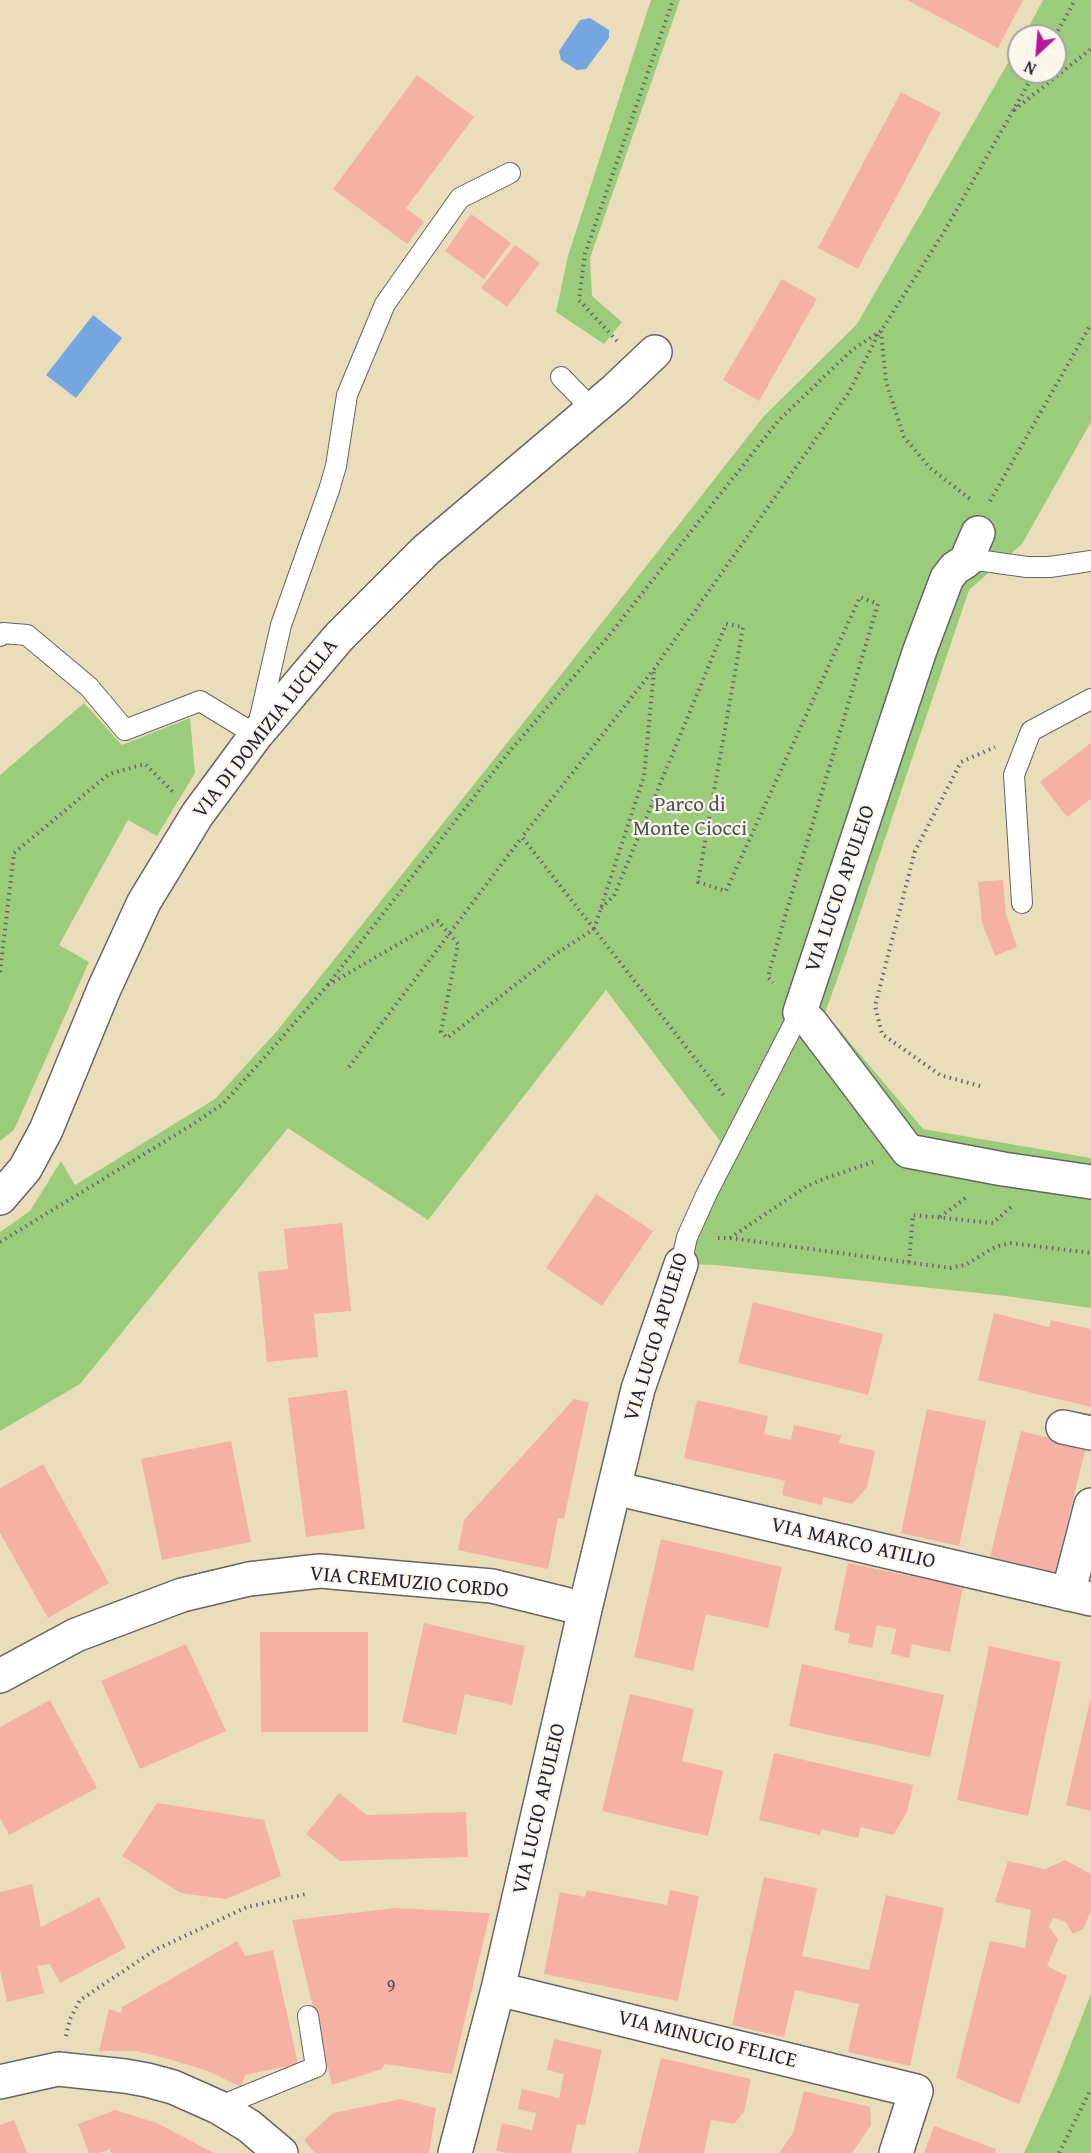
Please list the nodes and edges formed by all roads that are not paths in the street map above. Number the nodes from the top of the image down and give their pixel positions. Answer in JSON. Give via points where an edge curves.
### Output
{"nodes":[{"id":1,"x":510,"y":173,"type":"dead end"},
{"id":2,"x":648,"y":359,"type":"road end"},
{"id":3,"x":561,"y":377,"type":"dead end"},
{"id":4,"x":592,"y":409,"type":"junction"},
{"id":5,"x":976,"y":535,"type":"joint"},
{"id":6,"x":1091,"y":561,"type":"edge"},
{"id":7,"x":0,"y":636,"type":"edge"},
{"id":8,"x":1091,"y":699,"type":"edge"},
{"id":9,"x":256,"y":735,"type":"junction"},
{"id":10,"x":1022,"y":903,"type":"dead end"},
{"id":11,"x":800,"y":1012,"type":"junction"},
{"id":12,"x":1091,"y":1182,"type":"edge"},
{"id":13,"x":0,"y":1198,"type":"edge"},
{"id":14,"x":684,"y":1251,"type":"joint"},
{"id":15,"x":615,"y":1488,"type":"junction"},
{"id":16,"x":1091,"y":1505,"type":"edge"},
{"id":17,"x":1080,"y":1597,"type":"edge"},
{"id":18,"x":585,"y":1609,"type":"junction"},
{"id":19,"x":0,"y":1676,"type":"edge"},
{"id":20,"x":498,"y":1989,"type":"junction"},
{"id":21,"x":308,"y":2016,"type":"dead end"},
{"id":22,"x":0,"y":2082,"type":"edge"},
{"id":23,"x":218,"y":2107,"type":"junction"},
{"id":24,"x":281,"y":2153,"type":"edge"},
{"id":25,"x":455,"y":2153,"type":"edge"},
{"id":26,"x":896,"y":2153,"type":"edge"}],
"edges":[{"from":1,"to":9,"type":"lane","via":[[460,198],[385,303],[347,395],[334,474],[281,625]]},
{"from":2,"to":4,"type":"street","name":"VIA DI DOMIZIA LUCILLA"},
{"from":3,"to":4,"type":"lane"},
{"from":4,"to":9,"type":"street","name":"VIA DI DOMIZIA LUCILLA","via":[[403,572],[339,637]]},
{"from":5,"to":6,"type":"lane","via":[[984,561],[1050,567]]},
{"from":5,"to":11,"type":"street","name":"VIA LUCIO APULEIO","via":[[947,578],[920,651]]},
{"from":7,"to":9,"type":"lane","via":[[27,635],[89,687],[125,729],[200,701]]},
{"from":8,"to":10,"type":"lane","via":[[1031,731],[1014,775]]},
{"from":9,"to":13,"type":"street","name":"VIA DI DOMIZIA LUCILLA","via":[[197,815],[162,871],[129,932],[46,1130],[25,1169]]},
{"from":11,"to":12,"type":"street","via":[[908,1151]]},
{"from":11,"to":14,"type":"lane","name":"VIA LUCIO APULEIO","via":[[707,1193]]},
{"from":14,"to":15,"type":"street","name":"VIA LUCIO APULEIO","via":[[638,1389]]},
{"from":15,"to":17,"type":"street","name":"VIA MARCO ATILIO"},
{"from":15,"to":18,"type":"street","name":"VIA LUCIO APULEIO"},
{"from":16,"to":17,"type":"street"},
{"from":18,"to":19,"type":"street","name":"VIA CREMUZIO CORDO","via":[[492,1586],[320,1571],[249,1579],[182,1595],[76,1635]]},
{"from":18,"to":20,"type":"street","name":"VIA LUCIO APULEIO"},
{"from":20,"to":25,"type":"street","name":"VIA LUCIO APULEIO"},
{"from":20,"to":26,"type":"street","name":"VIA MINUCIO FELICE","via":[[916,2091]]},
{"from":21,"to":23,"type":"lane","via":[[316,2067]]},
{"from":22,"to":23,"type":"street","via":[[58,2069],[125,2076],[184,2091]]},
{"from":23,"to":24,"type":"street"}]}
